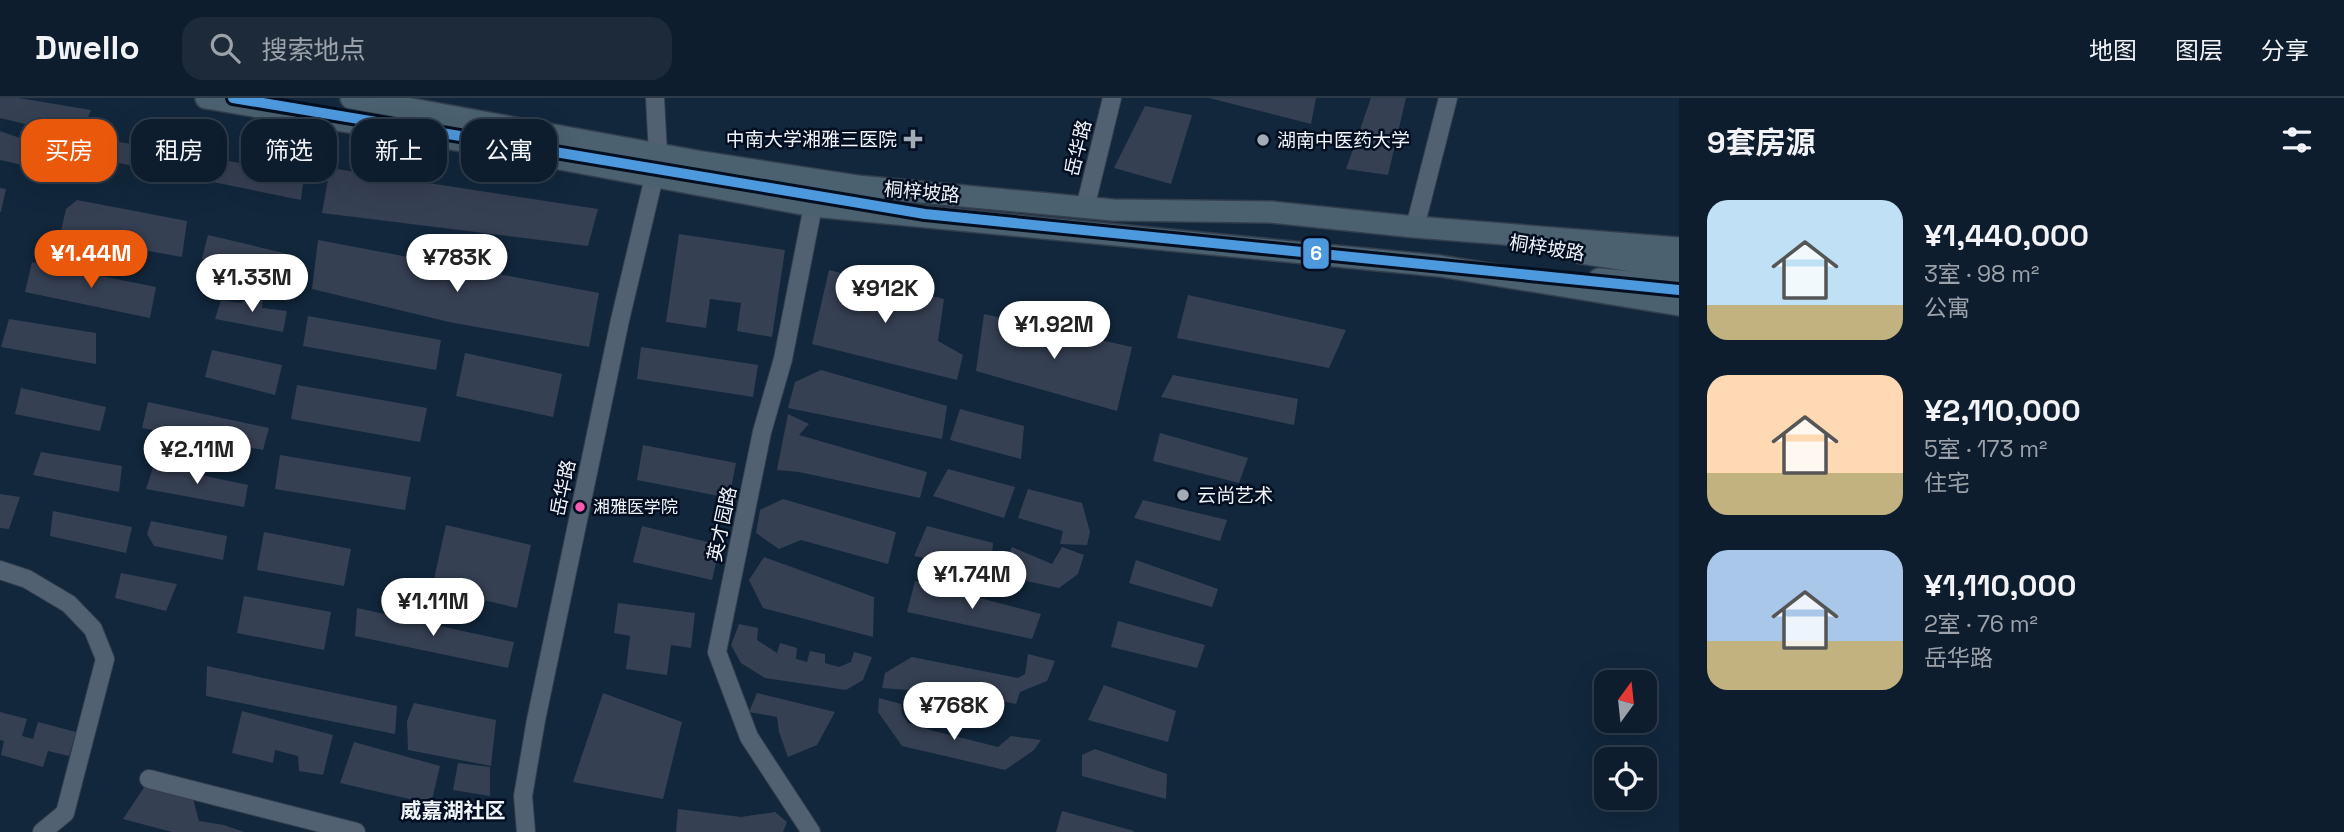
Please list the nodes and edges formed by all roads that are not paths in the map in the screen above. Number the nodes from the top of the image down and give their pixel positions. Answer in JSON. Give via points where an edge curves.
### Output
{"nodes":[{"id":1,"x":206,"y":98,"type":"edge"},
{"id":2,"x":352,"y":98,"type":"edge"},
{"id":3,"x":655,"y":98,"type":"edge"},
{"id":4,"x":1112,"y":98,"type":"edge"},
{"id":5,"x":1448,"y":98,"type":"edge"},
{"id":6,"x":396,"y":102,"type":"edge"},
{"id":7,"x":657,"y":154,"type":"junction"},
{"id":8,"x":654,"y":177,"type":"junction"},
{"id":9,"x":813,"y":206,"type":"junction"},
{"id":10,"x":1085,"y":208,"type":"junction"},
{"id":11,"x":1415,"y":227,"type":"junction"},
{"id":12,"x":1679,"y":248,"type":"edge"},
{"id":13,"x":1440,"y":266,"type":"junction"},
{"id":14,"x":1679,"y":268,"type":"edge"},
{"id":15,"x":1679,"y":286,"type":"edge"},
{"id":16,"x":1679,"y":305,"type":"edge"},
{"id":17,"x":0,"y":570,"type":"edge"},
{"id":18,"x":149,"y":779,"type":"dead end"},
{"id":19,"x":42,"y":832,"type":"edge"},
{"id":20,"x":356,"y":832,"type":"edge"},
{"id":21,"x":526,"y":832,"type":"edge"},
{"id":22,"x":811,"y":832,"type":"edge"}],
"edges":[{"from":1,"to":8,"type":"main road","name":"桐梓坡路"},
{"from":2,"to":6,"type":"main road","name":"桐梓坡路"},
{"from":3,"to":7,"type":"street","name":"岳华路"},
{"from":4,"to":10,"type":"street","name":"岳华路"},
{"from":5,"to":11,"type":"street"},
{"from":6,"to":7,"type":"main road","name":"桐梓坡路"},
{"from":7,"to":8,"type":"street","name":"岳华路"},
{"from":7,"to":10,"type":"main road","name":"桐梓坡路","via":[[857,186]]},
{"from":8,"to":9,"type":"main road","name":"桐梓坡路"},
{"from":8,"to":21,"type":"street","name":"岳华路","via":[[536,720],[523,796]]},
{"from":9,"to":13,"type":"main road","name":"桐梓坡路"},
{"from":9,"to":22,"type":"street","name":"英才园路","via":[[717,653],[749,737]]},
{"from":10,"to":11,"type":"main road","name":"桐梓坡路","via":[[1271,212]]},
{"from":11,"to":12,"type":"main road","name":"桐梓坡路"},
{"from":11,"to":14,"type":"main road","name":"桐梓坡路"},
{"from":13,"to":15,"type":"main road","name":"桐梓坡路"},
{"from":13,"to":16,"type":"main road","name":"桐梓坡路"},
{"from":17,"to":19,"type":"street","via":[[27,579],[69,604],[93,629],[105,659],[65,813]]},
{"from":18,"to":20,"type":"street"}]}
